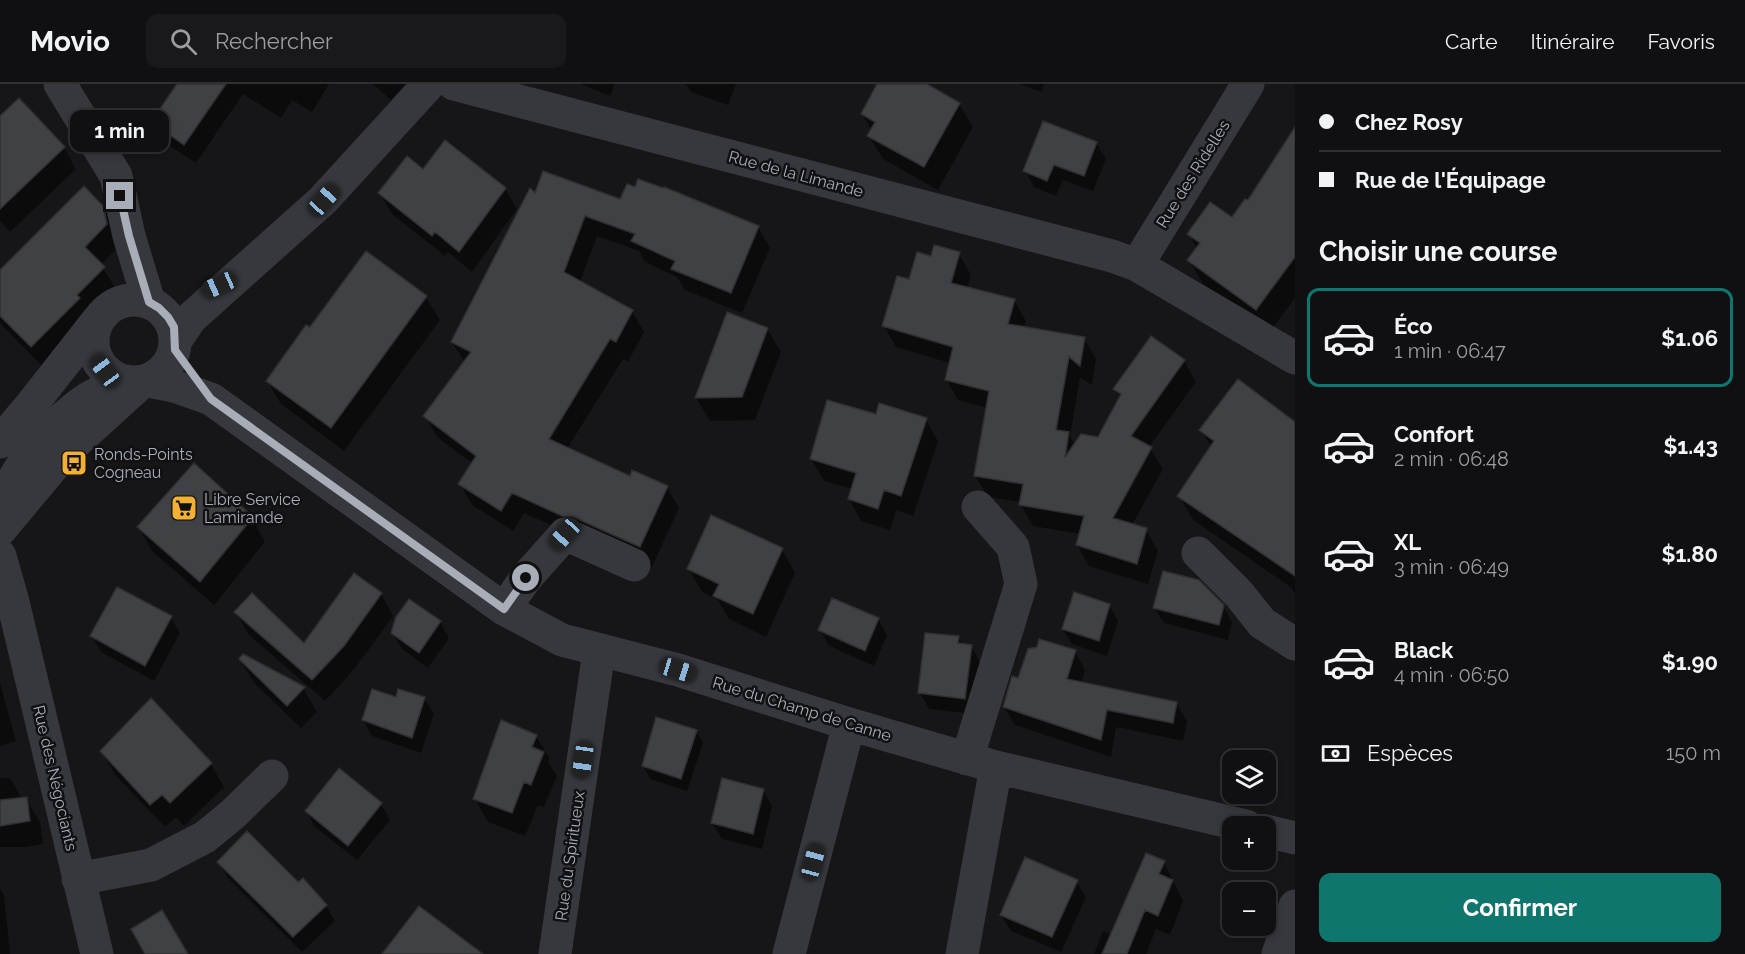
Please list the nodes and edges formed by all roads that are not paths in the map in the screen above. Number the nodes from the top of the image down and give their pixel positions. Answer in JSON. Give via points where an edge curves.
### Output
{"nodes":[{"id":1,"x":60,"y":84,"type":"edge"},
{"id":2,"x":429,"y":84,"type":"edge"},
{"id":3,"x":454,"y":84,"type":"edge"},
{"id":4,"x":1248,"y":84,"type":"edge"},
{"id":5,"x":1137,"y":265,"type":"junction"},
{"id":6,"x":235,"y":278,"type":"junction"},
{"id":7,"x":125,"y":316,"type":"junction"},
{"id":8,"x":175,"y":345,"type":"junction"},
{"id":9,"x":1295,"y":358,"type":"edge"},
{"id":10,"x":139,"y":382,"type":"junction"},
{"id":11,"x":211,"y":399,"type":"junction"},
{"id":12,"x":69,"y":412,"type":"junction"},
{"id":13,"x":9,"y":458,"type":"edge"},
{"id":14,"x":978,"y":507,"type":"dead end"},
{"id":15,"x":0,"y":522,"type":"edge"},
{"id":16,"x":1198,"y":553,"type":"dead end"},
{"id":17,"x":0,"y":556,"type":"edge"},
{"id":18,"x":634,"y":565,"type":"dead end"},
{"id":19,"x":7,"y":596,"type":"edge"},
{"id":20,"x":504,"y":609,"type":"junction"},
{"id":21,"x":1295,"y":644,"type":"edge"},
{"id":22,"x":599,"y":651,"type":"junction"},
{"id":23,"x":849,"y":724,"type":"junction"},
{"id":24,"x":982,"y":763,"type":"junction"},
{"id":25,"x":272,"y":776,"type":"dead end"},
{"id":26,"x":1222,"y":820,"type":"edge"},
{"id":27,"x":1276,"y":833,"type":"edge"},
{"id":28,"x":1295,"y":838,"type":"edge"},
{"id":29,"x":78,"y":879,"type":"junction"},
{"id":30,"x":1295,"y":906,"type":"edge"},
{"id":31,"x":97,"y":954,"type":"edge"},
{"id":32,"x":555,"y":954,"type":"edge"},
{"id":33,"x":789,"y":954,"type":"edge"},
{"id":34,"x":962,"y":954,"type":"edge"},
{"id":35,"x":1278,"y":954,"type":"edge"}],
"edges":[{"from":1,"to":7,"type":"street","via":[[116,176],[129,236]]},
{"from":2,"to":6,"type":"street","via":[[324,200]]},
{"from":3,"to":5,"type":"street","name":"Rue de la Limande"},
{"from":4,"to":5,"type":"street","name":"Rue des Ridelles"},
{"from":5,"to":9,"type":"street","name":"Rue de la Limande"},
{"from":6,"to":7,"type":"street","via":[[187,299]]},
{"from":6,"to":8,"type":"street","via":[[191,318]]},
{"from":7,"to":8,"type":"street","via":[[168,317],[174,327]]},
{"from":7,"to":10,"type":"street","via":[[97,361],[115,378]]},
{"from":7,"to":12,"type":"street","via":[[82,381]]},
{"from":7,"to":13,"type":"street","via":[[32,405]]},
{"from":8,"to":10,"type":"street","via":[[166,369]]},
{"from":8,"to":11,"type":"street","name":"Rue du Champ de Canne"},
{"from":10,"to":11,"type":"street","name":"Rue du Champ de Canne","via":[[174,386]]},
{"from":10,"to":12,"type":"street","via":[[93,395]]},
{"from":10,"to":15,"type":"street","via":[[66,451]]},
{"from":11,"to":20,"type":"street","name":"Rue du Champ de Canne"},
{"from":12,"to":13,"type":"street"},
{"from":13,"to":15,"type":"street","via":[[12,482]]},
{"from":14,"to":24,"type":"street","via":[[1013,547],[1021,584]]},
{"from":16,"to":21,"type":"street","via":[[1262,623]]},
{"from":17,"to":19,"type":"street","name":"Rue des Négociants"},
{"from":18,"to":20,"type":"street","via":[[565,534]]},
{"from":19,"to":29,"type":"street","name":"Rue des Négociants"},
{"from":20,"to":22,"type":"street","name":"Rue du Champ de Canne","via":[[561,640]]},
{"from":22,"to":23,"type":"street","name":"Rue du Champ de Canne","via":[[678,670]]},
{"from":22,"to":32,"type":"street","name":"Rue du Spiritueux"},
{"from":23,"to":24,"type":"street","name":"Rue du Champ de Canne"},
{"from":23,"to":33,"type":"street"},
{"from":24,"to":26,"type":"street","name":"Rue du Champ de Canne"},
{"from":24,"to":34,"type":"street"},
{"from":25,"to":29,"type":"street","via":[[205,837],[151,865]]},
{"from":27,"to":28,"type":"street"},
{"from":29,"to":31,"type":"street","name":"Rue des Négociants"},
{"from":30,"to":35,"type":"street"}]}
